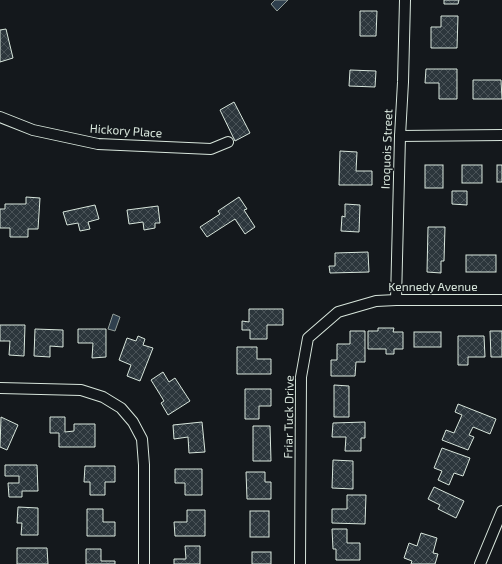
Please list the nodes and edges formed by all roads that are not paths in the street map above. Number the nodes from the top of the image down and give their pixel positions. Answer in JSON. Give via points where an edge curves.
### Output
{"nodes":[{"id":1,"x":405,"y":0,"type":"edge"},
{"id":2,"x":0,"y":117,"type":"edge"},
{"id":3,"x":502,"y":135,"type":"edge"},
{"id":4,"x":400,"y":136,"type":"junction"},
{"id":5,"x":228,"y":142,"type":"dead end"},
{"id":6,"x":396,"y":300,"type":"junction"},
{"id":7,"x":502,"y":300,"type":"edge"},
{"id":8,"x":364,"y":304,"type":"joint"},
{"id":9,"x":0,"y":388,"type":"edge"},
{"id":10,"x":502,"y":511,"type":"edge"},
{"id":11,"x":144,"y":564,"type":"edge"},
{"id":12,"x":300,"y":564,"type":"edge"},
{"id":13,"x":480,"y":564,"type":"edge"}],
"edges":[{"from":1,"to":4,"type":"street","name":"Iroquois Street"},
{"from":2,"to":5,"type":"street","name":"Hickory Place","via":[[33,130],[98,144],[211,149]]},
{"from":3,"to":4,"type":"street"},
{"from":4,"to":6,"type":"street","name":"Iroquois Street"},
{"from":6,"to":7,"type":"street","name":"Kennedy Avenue"},
{"from":6,"to":8,"type":"street","name":"Kennedy Avenue"},
{"from":8,"to":12,"type":"street","name":"Friar Tuck Drive","via":[[338,312],[308,338],[301,377]]},
{"from":9,"to":11,"type":"street","via":[[81,390],[103,396],[121,408],[133,422],[142,439]]},
{"from":10,"to":13,"type":"street"}]}
